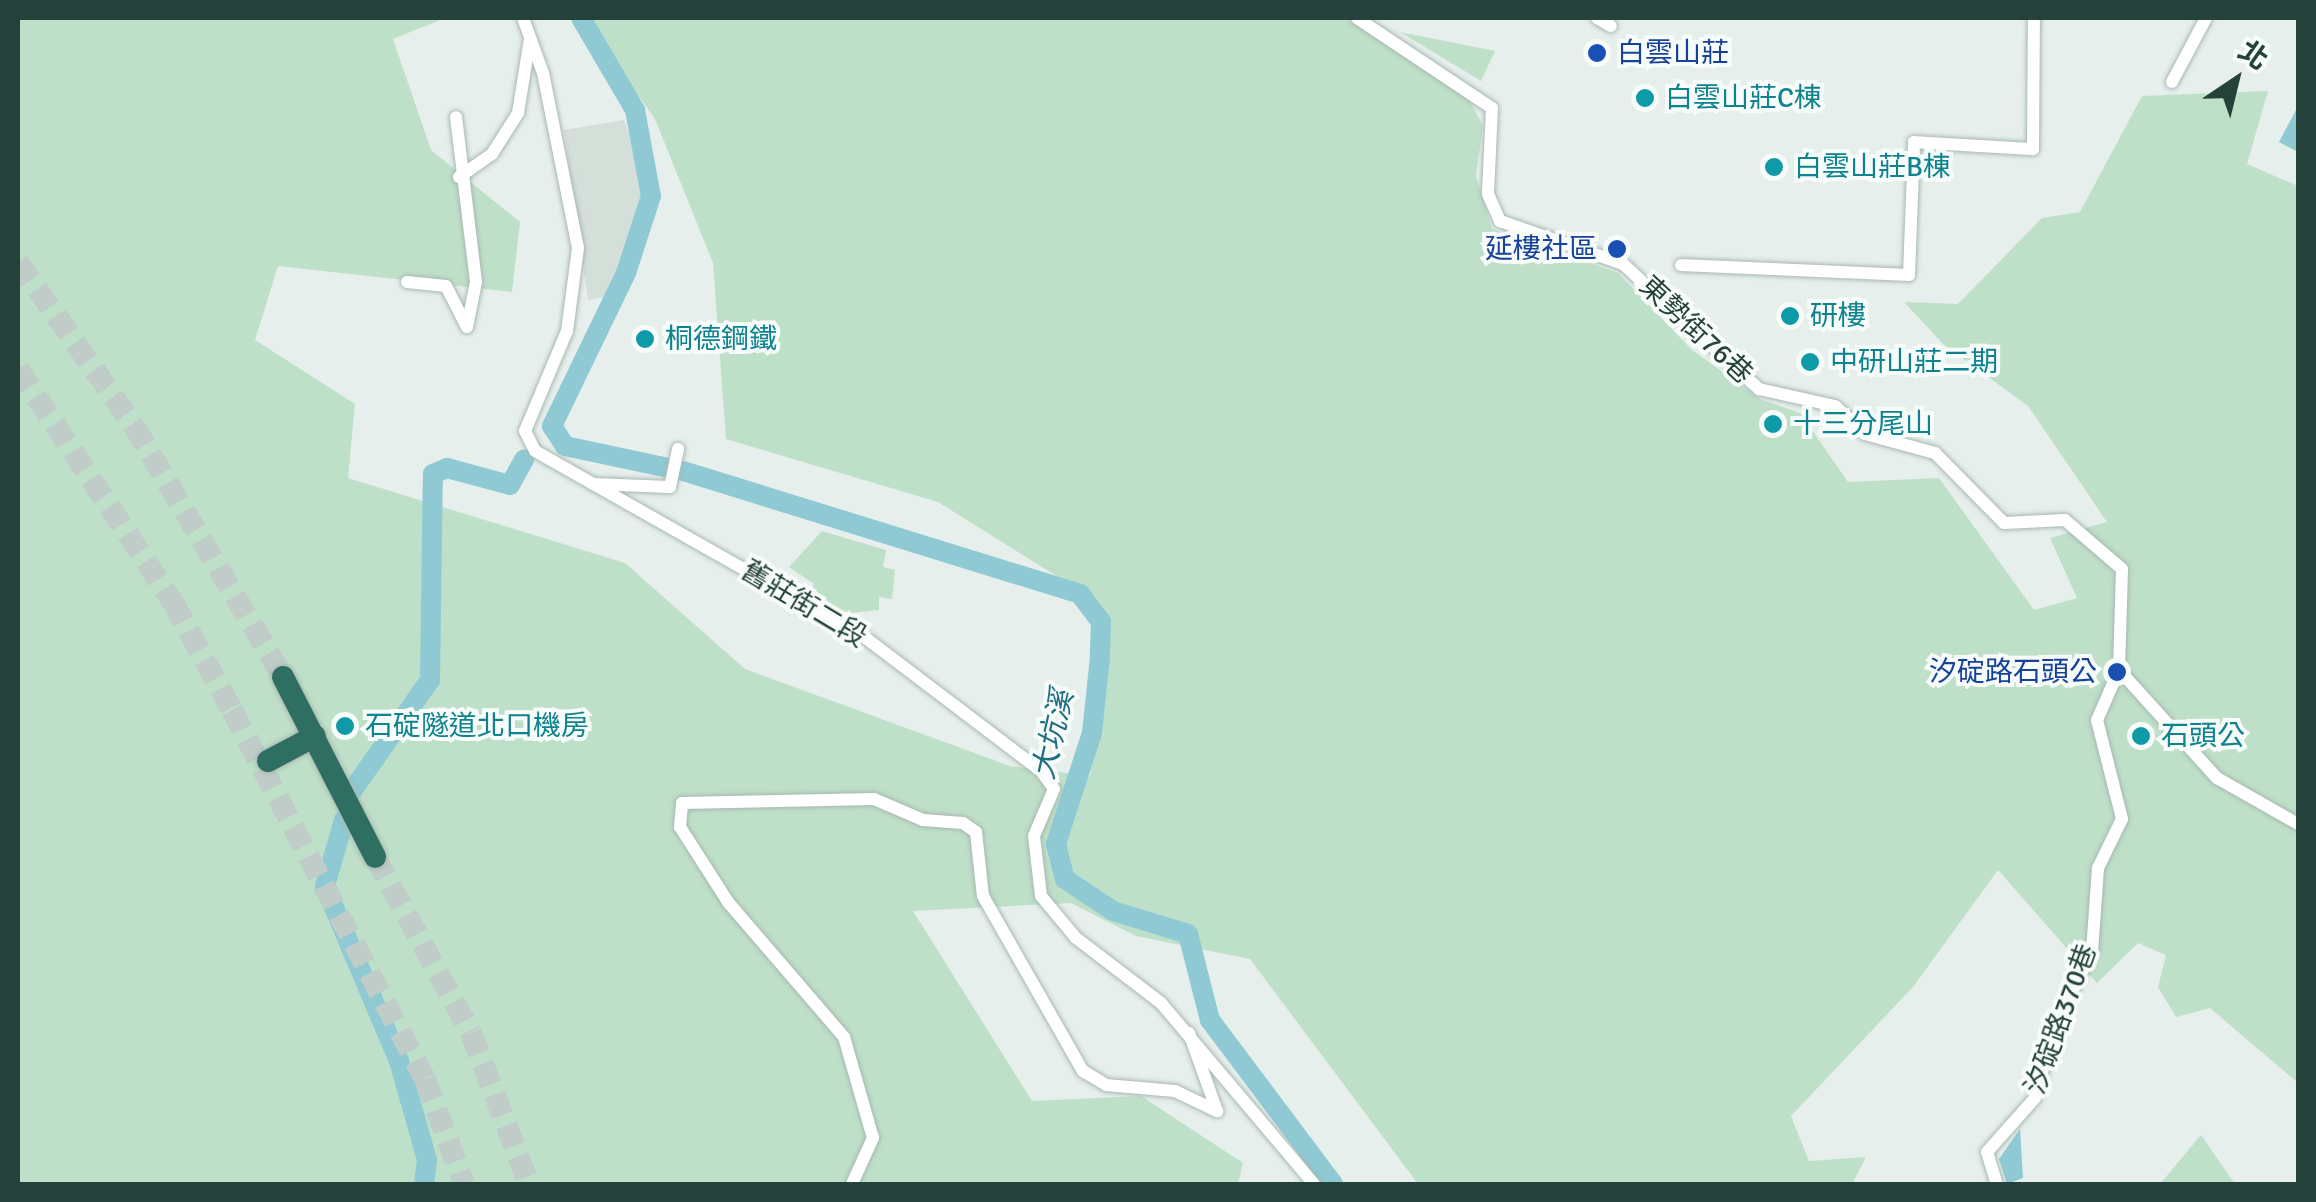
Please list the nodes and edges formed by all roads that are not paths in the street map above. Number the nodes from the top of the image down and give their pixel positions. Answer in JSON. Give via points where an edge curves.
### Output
{"nodes":[{"id":1,"x":523,"y":18,"type":"edge"},
{"id":2,"x":1357,"y":18,"type":"edge"},
{"id":3,"x":1597,"y":18,"type":"edge"},
{"id":4,"x":2034,"y":18,"type":"edge"},
{"id":5,"x":2206,"y":18,"type":"edge"},
{"id":6,"x":1611,"y":26,"type":"dead end"},
{"id":7,"x":531,"y":32,"type":"junction"},
{"id":8,"x":2172,"y":82,"type":"dead end"},
{"id":9,"x":456,"y":118,"type":"dead end"},
{"id":10,"x":459,"y":177,"type":"junction"},
{"id":11,"x":1681,"y":265,"type":"dead end"},
{"id":12,"x":406,"y":282,"type":"dead end"},
{"id":13,"x":678,"y":449,"type":"dead end"},
{"id":14,"x":590,"y":484,"type":"junction"},
{"id":15,"x":2120,"y":670,"type":"junction"},
{"id":16,"x":283,"y":676,"type":"tunnel mouth"},
{"id":17,"x":316,"y":736,"type":"junction"},
{"id":18,"x":268,"y":760,"type":"dead end"},
{"id":19,"x":2298,"y":824,"type":"edge"},
{"id":20,"x":375,"y":857,"type":"tunnel mouth"},
{"id":21,"x":1189,"y":1033,"type":"junction"},
{"id":22,"x":1308,"y":1178,"type":"edge"},
{"id":23,"x":852,"y":1184,"type":"edge"},
{"id":24,"x":1997,"y":1184,"type":"edge"}],
"edges":[{"from":1,"to":7,"type":"street","name":"舊莊街二段"},
{"from":2,"to":15,"type":"street","name":"東勢街76巷","via":[[1492,108],[1488,194],[1500,221],[1522,235],[1623,264],[1759,389],[1835,406],[1865,434],[1936,452],[2004,523],[2078,526],[2128,582]]},
{"from":3,"to":6,"type":"street"},
{"from":4,"to":11,"type":"street","via":[[2034,149],[1914,142],[1909,275]]},
{"from":5,"to":8,"type":"street"},
{"from":7,"to":10,"type":"street","via":[[518,113],[492,154]]},
{"from":7,"to":14,"type":"street","name":"舊莊街二段","via":[[578,277],[567,332],[525,432],[534,451]]},
{"from":9,"to":10,"type":"street"},
{"from":10,"to":12,"type":"street","via":[[476,282],[467,327],[446,286]]},
{"from":13,"to":14,"type":"street","via":[[670,487]]},
{"from":14,"to":21,"type":"street","name":"舊莊街二段","via":[[867,639],[1041,771],[1054,789],[1034,836],[1041,896]]},
{"from":15,"to":19,"type":"street","via":[[2216,778]]},
{"from":15,"to":24,"type":"street","name":"汐碇路370巷","via":[[2097,720],[2122,819],[2098,868],[2092,950],[2053,1031],[2035,1098],[1987,1152]]},
{"from":16,"to":17,"type":"highway"},
{"from":17,"to":18,"type":"highway"},
{"from":17,"to":20,"type":"highway"},
{"from":21,"to":22,"type":"street","name":"舊莊街二段"},
{"from":21,"to":23,"type":"street","via":[[1217,1111],[1176,1091],[1106,1086],[1083,1072],[984,896],[976,832],[963,823],[922,820],[874,799],[682,803],[680,827],[728,902],[844,1037],[873,1138]]}]}
